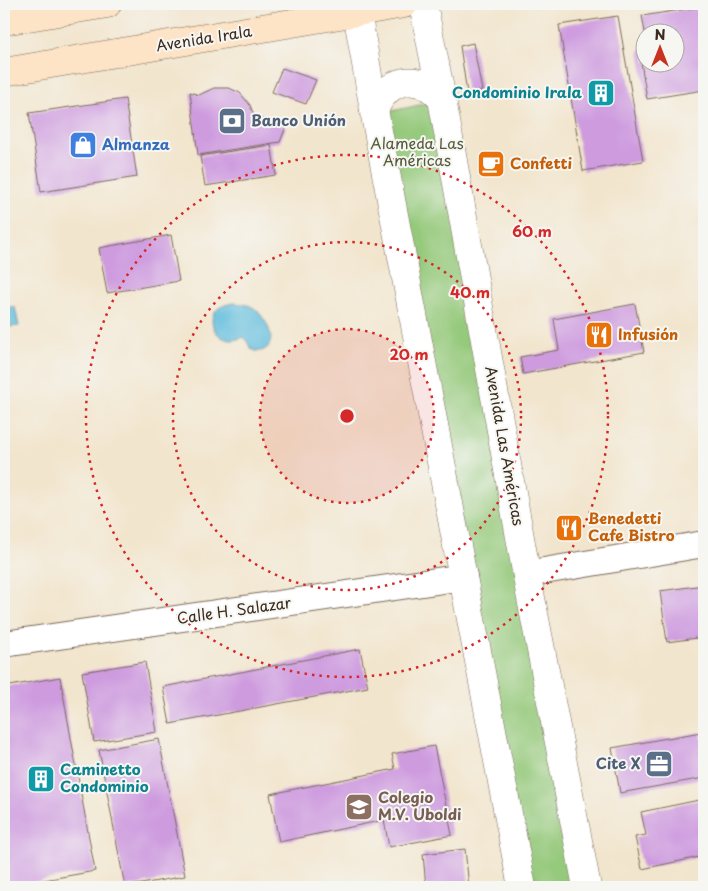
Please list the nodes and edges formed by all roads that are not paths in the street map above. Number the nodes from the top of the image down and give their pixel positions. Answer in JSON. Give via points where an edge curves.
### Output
{"nodes":[{"id":1,"x":107,"y":4,"type":"edge"},
{"id":2,"x":404,"y":4,"type":"edge"},
{"id":3,"x":423,"y":4,"type":"edge"},
{"id":4,"x":357,"y":12,"type":"junction"},
{"id":5,"x":4,"y":21,"type":"edge"},
{"id":6,"x":4,"y":72,"type":"edge"},
{"id":7,"x":442,"y":99,"type":"junction"},
{"id":8,"x":374,"y":110,"type":"junction"},
{"id":9,"x":704,"y":544,"type":"edge"},
{"id":10,"x":526,"y":574,"type":"junction"},
{"id":11,"x":464,"y":577,"type":"junction"},
{"id":12,"x":4,"y":644,"type":"edge"},
{"id":13,"x":522,"y":887,"type":"edge"},
{"id":14,"x":587,"y":887,"type":"edge"}],
"edges":[{"from":1,"to":5,"type":"main road"},
{"from":2,"to":4,"type":"main road","name":"Avenida Irala"},
{"from":3,"to":7,"type":"street","name":"Avenida Las Américas"},
{"from":4,"to":6,"type":"main road","name":"Avenida Irala"},
{"from":4,"to":8,"type":"street"},
{"from":7,"to":8,"type":"street","via":[[423,83],[398,83],[387,90]]},
{"from":7,"to":10,"type":"street","name":"Avenida Las Américas"},
{"from":8,"to":11,"type":"street"},
{"from":9,"to":10,"type":"street"},
{"from":10,"to":14,"type":"street","name":"Avenida Las Américas"},
{"from":11,"to":12,"type":"street","name":"Calle H. Salazar"},
{"from":11,"to":13,"type":"street"}]}
